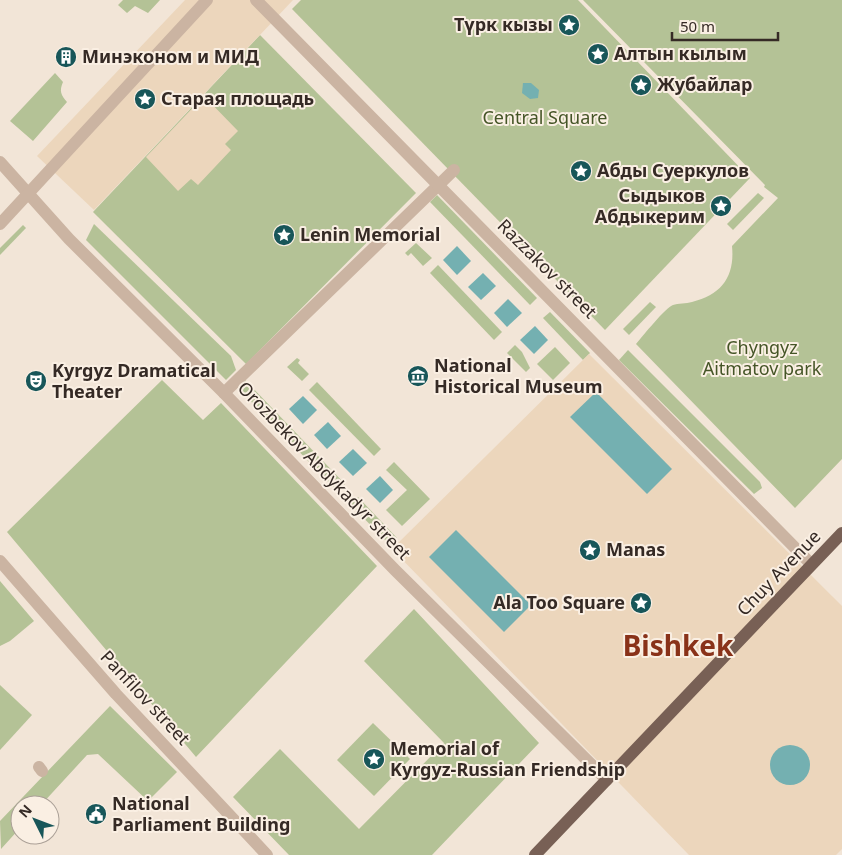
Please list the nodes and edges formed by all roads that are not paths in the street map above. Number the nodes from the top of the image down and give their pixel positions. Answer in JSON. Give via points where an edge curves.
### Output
{"nodes":[{"id":1,"x":207,"y":0,"type":"edge"},
{"id":2,"x":256,"y":0,"type":"edge"},
{"id":3,"x":0,"y":162,"type":"edge"},
{"id":4,"x":454,"y":170,"type":"dead end"},
{"id":5,"x":439,"y":185,"type":"junction"},
{"id":6,"x":29,"y":193,"type":"junction"},
{"id":7,"x":0,"y":224,"type":"edge"},
{"id":8,"x":224,"y":393,"type":"junction"},
{"id":9,"x":842,"y":533,"type":"edge"},
{"id":10,"x":0,"y":561,"type":"edge"},
{"id":11,"x":811,"y":564,"type":"junction"},
{"id":12,"x":607,"y":780,"type":"junction"},
{"id":13,"x":268,"y":855,"type":"edge"},
{"id":14,"x":535,"y":855,"type":"edge"}],
"edges":[{"from":1,"to":6,"type":"street"},
{"from":2,"to":5,"type":"street","name":"Razzakov street"},
{"from":3,"to":6,"type":"street","name":"Orozbekov Abdykadyr street"},
{"from":4,"to":5,"type":"street"},
{"from":5,"to":8,"type":"street"},
{"from":5,"to":11,"type":"street","name":"Razzakov street"},
{"from":6,"to":7,"type":"street"},
{"from":6,"to":8,"type":"street","name":"Orozbekov Abdykadyr street","via":[[69,239]]},
{"from":8,"to":12,"type":"street","name":"Orozbekov Abdykadyr street","via":[[395,570]]},
{"from":9,"to":11,"type":"main road","name":"Chuy Avenue"},
{"from":10,"to":13,"type":"street","name":"Panfilov street","via":[[109,687]]},
{"from":11,"to":12,"type":"main road","name":"Chuy Avenue"},
{"from":12,"to":14,"type":"main road","name":"Chuy Avenue"}]}
